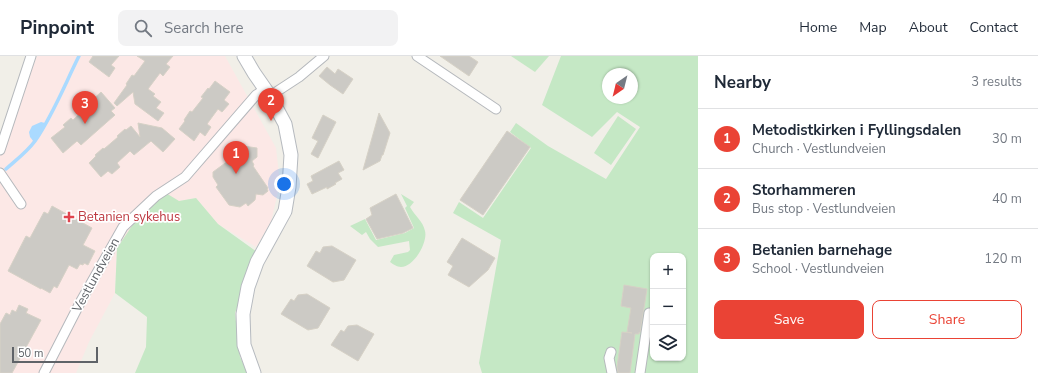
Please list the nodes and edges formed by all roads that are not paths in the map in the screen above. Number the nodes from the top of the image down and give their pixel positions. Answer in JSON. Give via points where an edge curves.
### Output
{"nodes":[{"id":1,"x":31,"y":56,"type":"edge"},
{"id":2,"x":244,"y":56,"type":"edge"},
{"id":3,"x":324,"y":56,"type":"edge"},
{"id":4,"x":417,"y":56,"type":"edge"},
{"id":5,"x":267,"y":93,"type":"junction"},
{"id":6,"x":496,"y":109,"type":"dead end"},
{"id":7,"x":0,"y":150,"type":"edge"},
{"id":8,"x":0,"y":173,"type":"edge"},
{"id":9,"x":21,"y":204,"type":"dead end"},
{"id":10,"x":649,"y":313,"type":"dead end"},
{"id":11,"x":610,"y":352,"type":"dead end"},
{"id":12,"x":44,"y":373,"type":"edge"},
{"id":13,"x":254,"y":373,"type":"edge"},
{"id":14,"x":612,"y":373,"type":"edge"},
{"id":15,"x":640,"y":373,"type":"edge"}],
"edges":[{"from":1,"to":7,"type":"street"},
{"from":2,"to":5,"type":"main road"},
{"from":3,"to":5,"type":"street","name":"Vestlundveien","via":[[299,77]]},
{"from":4,"to":6,"type":"street"},
{"from":5,"to":12,"type":"street","name":"Vestlundveien","via":[[256,95],[185,177],[156,196],[123,227]]},
{"from":5,"to":13,"type":"main road","via":[[285,124],[291,155],[285,211],[257,262],[248,287],[243,314],[244,345]]},
{"from":8,"to":9,"type":"street"},
{"from":10,"to":15,"type":"street"},
{"from":11,"to":14,"type":"street"}]}
